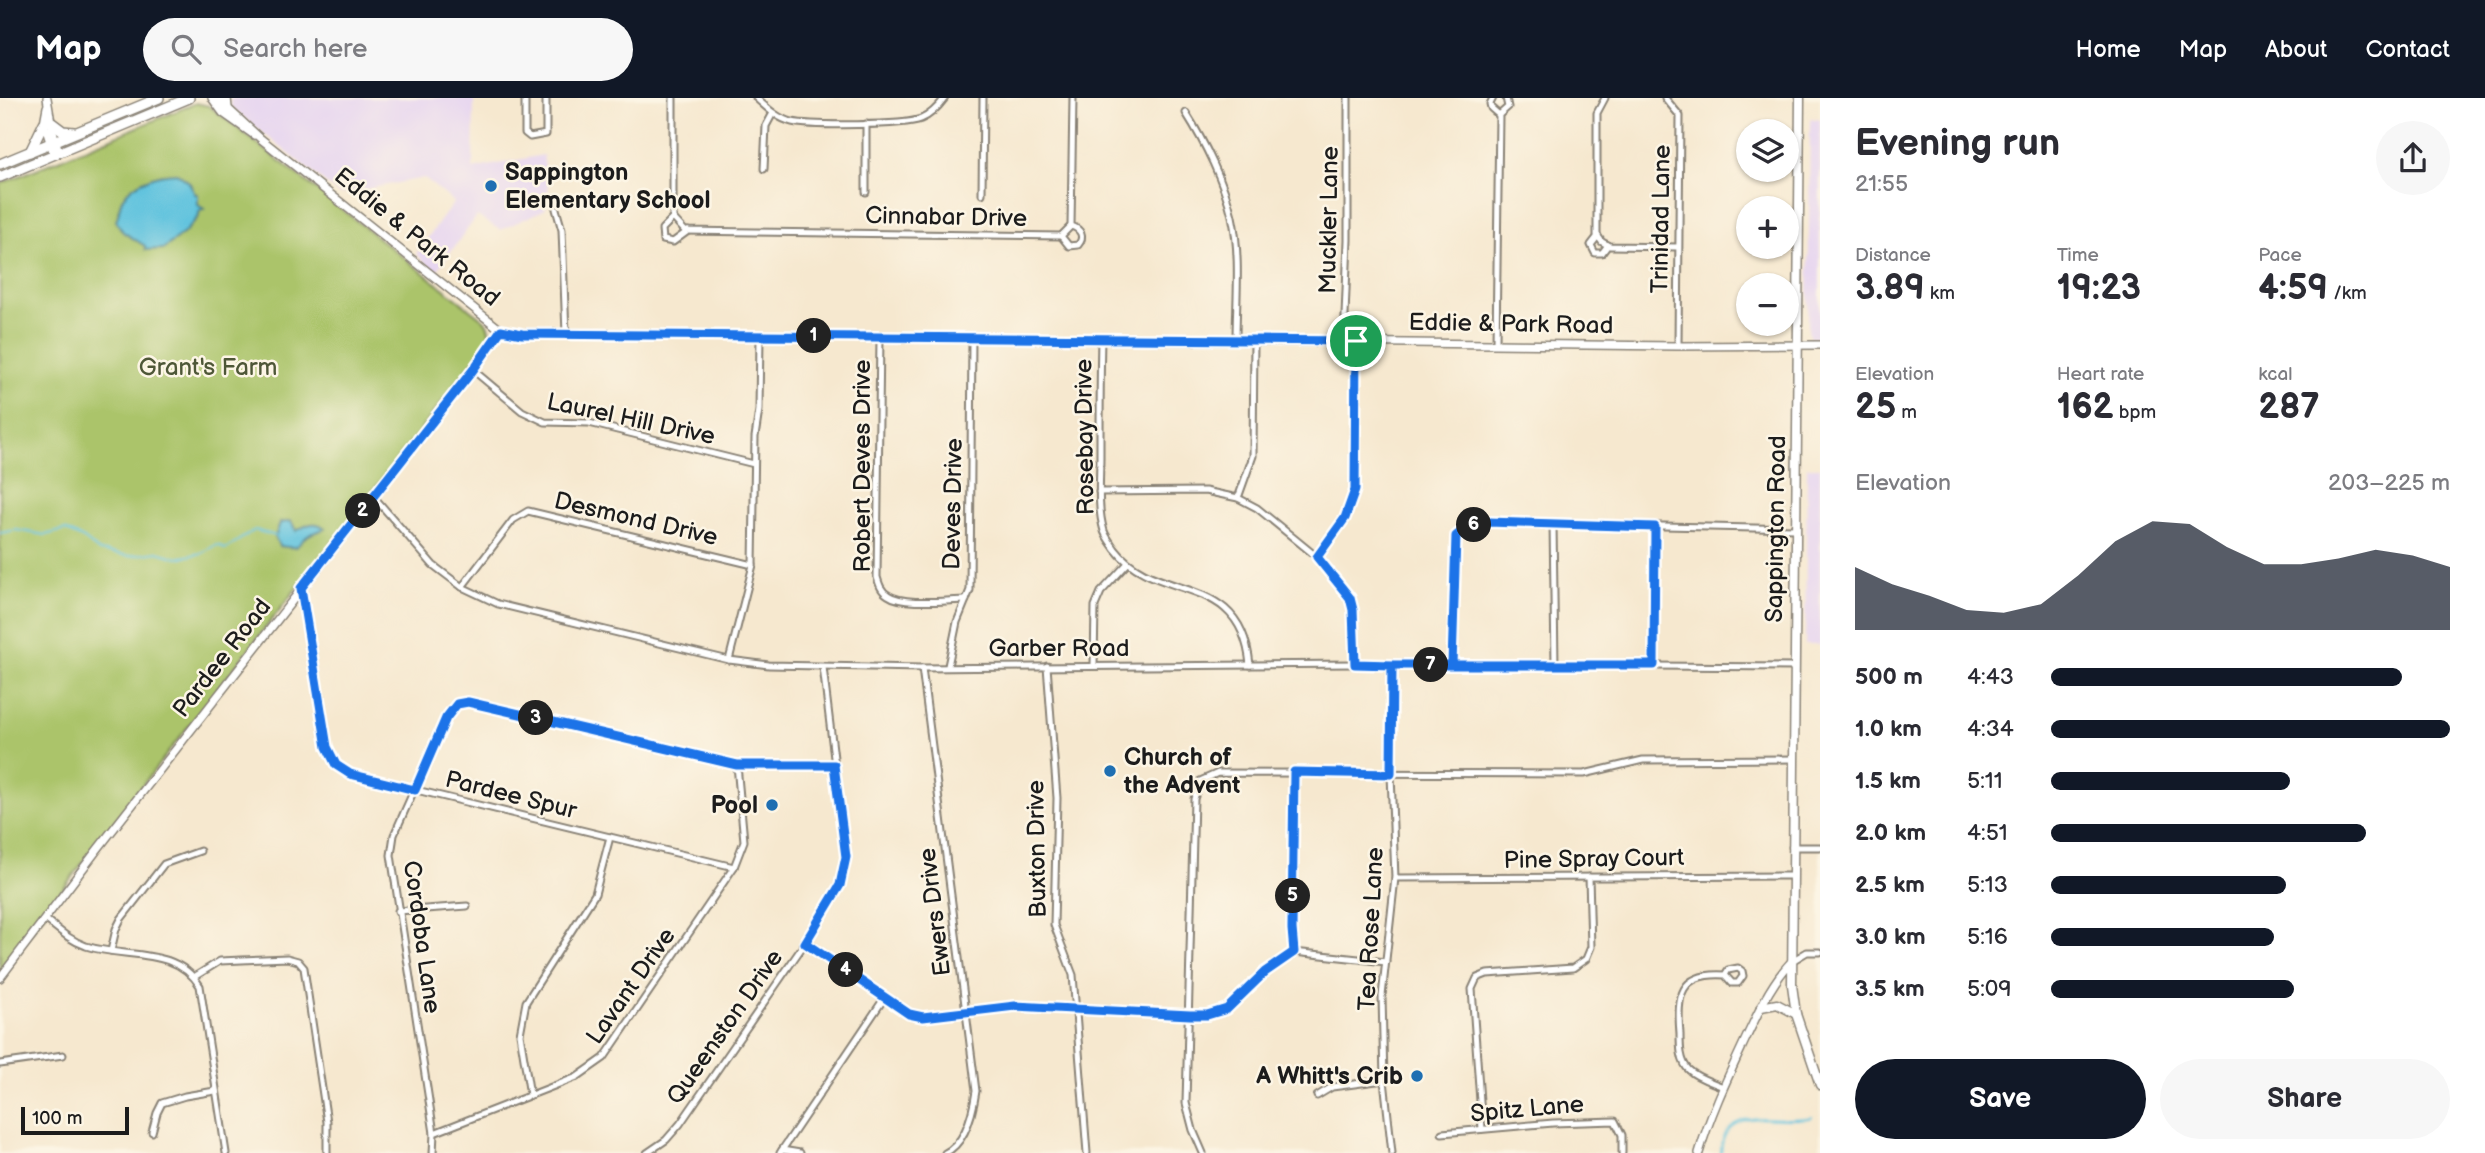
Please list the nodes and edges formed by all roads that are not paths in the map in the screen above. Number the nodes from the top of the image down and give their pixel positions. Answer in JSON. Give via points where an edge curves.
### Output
{"nodes":[{"id":1,"x":159,"y":98,"type":"edge"},
{"id":2,"x":189,"y":98,"type":"edge"},
{"id":3,"x":212,"y":98,"type":"edge"},
{"id":4,"x":219,"y":98,"type":"edge"},
{"id":5,"x":525,"y":98,"type":"edge"},
{"id":6,"x":546,"y":98,"type":"edge"},
{"id":7,"x":673,"y":98,"type":"edge"},
{"id":8,"x":756,"y":98,"type":"edge"},
{"id":9,"x":946,"y":98,"type":"edge"},
{"id":10,"x":983,"y":98,"type":"edge"},
{"id":11,"x":1073,"y":98,"type":"edge"},
{"id":12,"x":1348,"y":98,"type":"edge"},
{"id":13,"x":1493,"y":98,"type":"edge"},
{"id":14,"x":1506,"y":98,"type":"edge"},
{"id":15,"x":1605,"y":98,"type":"edge"},
{"id":16,"x":1665,"y":98,"type":"edge"},
{"id":17,"x":1800,"y":98,"type":"edge"},
{"id":18,"x":47,"y":102,"type":"edge"},
{"id":19,"x":227,"y":103,"type":"edge"},
{"id":20,"x":773,"y":113,"type":"junction"},
{"id":21,"x":1186,"y":113,"type":"dead end"},
{"id":22,"x":1500,"y":115,"type":"junction"},
{"id":23,"x":47,"y":123,"type":"junction"},
{"id":24,"x":866,"y":124,"type":"junction"},
{"id":25,"x":76,"y":132,"type":"junction"},
{"id":26,"x":261,"y":139,"type":"junction"},
{"id":27,"x":52,"y":143,"type":"junction"},
{"id":28,"x":30,"y":152,"type":"junction"},
{"id":29,"x":56,"y":154,"type":"junction"},
{"id":30,"x":0,"y":164,"type":"edge"},
{"id":31,"x":764,"y":169,"type":"dead end"},
{"id":32,"x":0,"y":177,"type":"edge"},
{"id":33,"x":866,"y":192,"type":"dead end"},
{"id":34,"x":982,"y":194,"type":"dead end"},
{"id":35,"x":556,"y":209,"type":"dead end"},
{"id":36,"x":673,"y":218,"type":"junction"},
{"id":37,"x":1072,"y":226,"type":"junction"},
{"id":38,"x":688,"y":232,"type":"junction"},
{"id":39,"x":1060,"y":236,"type":"junction"},
{"id":40,"x":1598,"y":236,"type":"junction"},
{"id":41,"x":1608,"y":245,"type":"junction"},
{"id":42,"x":1678,"y":247,"type":"junction"},
{"id":43,"x":501,"y":330,"type":"junction"},
{"id":44,"x":566,"y":334,"type":"junction"},
{"id":45,"x":760,"y":336,"type":"junction"},
{"id":46,"x":880,"y":337,"type":"junction"},
{"id":47,"x":972,"y":338,"type":"junction"},
{"id":48,"x":1101,"y":339,"type":"junction"},
{"id":49,"x":1236,"y":340,"type":"junction"},
{"id":50,"x":1254,"y":340,"type":"junction"},
{"id":51,"x":1344,"y":341,"type":"junction"},
{"id":52,"x":1356,"y":341,"type":"junction"},
{"id":53,"x":1496,"y":343,"type":"junction"},
{"id":54,"x":1797,"y":344,"type":"junction"},
{"id":55,"x":1820,"y":345,"type":"edge"},
{"id":56,"x":1678,"y":346,"type":"junction"},
{"id":57,"x":473,"y":370,"type":"junction"},
{"id":58,"x":754,"y":464,"type":"junction"},
{"id":59,"x":1099,"y":492,"type":"junction"},
{"id":60,"x":374,"y":497,"type":"junction"},
{"id":61,"x":1238,"y":498,"type":"junction"},
{"id":62,"x":1553,"y":524,"type":"junction"},
{"id":63,"x":1655,"y":527,"type":"junction"},
{"id":64,"x":1795,"y":529,"type":"junction"},
{"id":65,"x":1317,"y":557,"type":"junction"},
{"id":66,"x":1126,"y":564,"type":"junction"},
{"id":67,"x":753,"y":565,"type":"junction"},
{"id":68,"x":462,"y":587,"type":"junction"},
{"id":69,"x":301,"y":588,"type":"junction"},
{"id":70,"x":966,"y":600,"type":"junction"},
{"id":71,"x":729,"y":660,"type":"junction"},
{"id":72,"x":1355,"y":664,"type":"junction"},
{"id":73,"x":1094,"y":665,"type":"junction"},
{"id":74,"x":1250,"y":665,"type":"junction"},
{"id":75,"x":1392,"y":665,"type":"junction"},
{"id":76,"x":1452,"y":665,"type":"junction"},
{"id":77,"x":1555,"y":665,"type":"junction"},
{"id":78,"x":1654,"y":665,"type":"junction"},
{"id":79,"x":948,"y":666,"type":"junction"},
{"id":80,"x":1047,"y":666,"type":"junction"},
{"id":81,"x":822,"y":667,"type":"junction"},
{"id":82,"x":1794,"y":667,"type":"junction"},
{"id":83,"x":922,"y":668,"type":"junction"},
{"id":84,"x":1793,"y":759,"type":"junction"},
{"id":85,"x":737,"y":765,"type":"junction"},
{"id":86,"x":834,"y":765,"type":"junction"},
{"id":87,"x":1294,"y":772,"type":"junction"},
{"id":88,"x":1391,"y":774,"type":"junction"},
{"id":89,"x":415,"y":790,"type":"junction"},
{"id":90,"x":610,"y":837,"type":"junction"},
{"id":91,"x":1792,"y":847,"type":"junction"},
{"id":92,"x":1820,"y":847,"type":"edge"},
{"id":93,"x":200,"y":850,"type":"dead end"},
{"id":94,"x":734,"y":867,"type":"junction"},
{"id":95,"x":1792,"y":876,"type":"junction"},
{"id":96,"x":1589,"y":877,"type":"junction"},
{"id":97,"x":1395,"y":878,"type":"junction"},
{"id":98,"x":467,"y":906,"type":"dead end"},
{"id":99,"x":398,"y":911,"type":"junction"},
{"id":100,"x":44,"y":919,"type":"junction"},
{"id":101,"x":805,"y":943,"type":"junction"},
{"id":102,"x":111,"y":951,"type":"junction"},
{"id":103,"x":1294,"y":952,"type":"junction"},
{"id":104,"x":1820,"y":952,"type":"edge"},
{"id":105,"x":1792,"y":961,"type":"junction"},
{"id":106,"x":1386,"y":962,"type":"junction"},
{"id":107,"x":1725,"y":975,"type":"dead end"},
{"id":108,"x":194,"y":977,"type":"junction"},
{"id":109,"x":0,"y":978,"type":"edge"},
{"id":110,"x":885,"y":997,"type":"junction"},
{"id":111,"x":1761,"y":1007,"type":"junction"},
{"id":112,"x":1076,"y":1009,"type":"junction"},
{"id":113,"x":965,"y":1012,"type":"junction"},
{"id":114,"x":1796,"y":1014,"type":"junction"},
{"id":115,"x":1190,"y":1015,"type":"junction"},
{"id":116,"x":63,"y":1055,"type":"dead end"},
{"id":117,"x":0,"y":1064,"type":"edge"},
{"id":118,"x":1384,"y":1080,"type":"junction"},
{"id":119,"x":1820,"y":1085,"type":"edge"},
{"id":120,"x":1723,"y":1087,"type":"junction"},
{"id":121,"x":215,"y":1091,"type":"junction"},
{"id":122,"x":530,"y":1095,"type":"junction"},
{"id":123,"x":1317,"y":1096,"type":"dead end"},
{"id":124,"x":1482,"y":1129,"type":"junction"},
{"id":125,"x":152,"y":1132,"type":"dead end"},
{"id":126,"x":434,"y":1133,"type":"junction"},
{"id":127,"x":1442,"y":1133,"type":"dead end"},
{"id":128,"x":957,"y":1151,"type":"edge"},
{"id":129,"x":781,"y":1152,"type":"edge"},
{"id":130,"x":226,"y":1153,"type":"edge"},
{"id":131,"x":327,"y":1153,"type":"edge"},
{"id":132,"x":433,"y":1153,"type":"edge"},
{"id":133,"x":647,"y":1153,"type":"edge"},
{"id":134,"x":800,"y":1153,"type":"edge"},
{"id":135,"x":945,"y":1153,"type":"edge"},
{"id":136,"x":1087,"y":1153,"type":"edge"},
{"id":137,"x":1203,"y":1153,"type":"edge"},
{"id":138,"x":1392,"y":1153,"type":"edge"},
{"id":139,"x":1622,"y":1153,"type":"edge"},
{"id":140,"x":1699,"y":1153,"type":"edge"}],
"edges":[{"from":1,"to":25,"type":"main road"},
{"from":2,"to":29,"type":"main road"},
{"from":3,"to":26,"type":"street","name":"Eddie & Park Road","via":[[223,113]]},
{"from":4,"to":19,"type":"street","name":"Eddie & Park Road"},
{"from":5,"to":6,"type":"street","via":[[524,133],[530,137],[546,134]]},
{"from":7,"to":36,"type":"street"},
{"from":8,"to":20,"type":"street"},
{"from":9,"to":24,"type":"street","via":[[923,118]]},
{"from":10,"to":34,"type":"street"},
{"from":11,"to":37,"type":"street"},
{"from":12,"to":51,"type":"street","name":"Muckler Lane"},
{"from":13,"to":22,"type":"street","via":[[1491,108]]},
{"from":14,"to":22,"type":"street","via":[[1508,107]]},
{"from":15,"to":40,"type":"street","via":[[1597,113]]},
{"from":16,"to":42,"type":"street","name":"Trinidad Lane","via":[[1680,116]]},
{"from":17,"to":54,"type":"main road","name":"Sappington Road"},
{"from":18,"to":23,"type":"street"},
{"from":19,"to":26,"type":"street","name":"Eddie & Park Road"},
{"from":20,"to":24,"type":"street","via":[[790,122]]},
{"from":20,"to":31,"type":"street","via":[[766,126]]},
{"from":21,"to":49,"type":"street","via":[[1206,144],[1232,216]]},
{"from":22,"to":53,"type":"street"},
{"from":23,"to":25,"type":"main road"},
{"from":23,"to":27,"type":"street"},
{"from":23,"to":28,"type":"main road"},
{"from":24,"to":33,"type":"street"},
{"from":25,"to":27,"type":"main road"},
{"from":26,"to":43,"type":"street","name":"Eddie & Park Road"},
{"from":27,"to":28,"type":"main road"},
{"from":27,"to":29,"type":"street"},
{"from":28,"to":30,"type":"main road"},
{"from":29,"to":32,"type":"main road"},
{"from":35,"to":44,"type":"street","via":[[562,230]]},
{"from":36,"to":38,"type":"street"},
{"from":36,"to":38,"type":"street","name":"Cinnabar Drive","via":[[662,229],[663,240],[673,242]]},
{"from":37,"to":39,"type":"street","name":"Cinnabar Drive"},
{"from":37,"to":39,"type":"street","via":[[1082,234],[1078,245],[1067,245]]},
{"from":38,"to":39,"type":"street","name":"Cinnabar Drive"},
{"from":40,"to":41,"type":"street"},
{"from":40,"to":41,"type":"street","via":[[1591,245],[1595,253],[1602,253]]},
{"from":41,"to":42,"type":"street"},
{"from":42,"to":56,"type":"street","name":"Trinidad Lane"},
{"from":43,"to":44,"type":"street","name":"Eddie & Park Road"},
{"from":43,"to":57,"type":"street","name":"Pardee Road"},
{"from":44,"to":45,"type":"street","name":"Eddie & Park Road"},
{"from":45,"to":46,"type":"street","name":"Eddie & Park Road"},
{"from":45,"to":58,"type":"street"},
{"from":46,"to":47,"type":"street","name":"Eddie & Park Road"},
{"from":46,"to":70,"type":"street","name":"Robert Deves Drive","via":[[880,587],[899,600]]},
{"from":47,"to":48,"type":"street","name":"Eddie & Park Road"},
{"from":47,"to":70,"type":"street","name":"Deves Drive","via":[[970,590]]},
{"from":48,"to":49,"type":"street","name":"Eddie & Park Road"},
{"from":48,"to":59,"type":"street","name":"Rosebay Drive"},
{"from":49,"to":50,"type":"street","name":"Eddie & Park Road"},
{"from":50,"to":51,"type":"street","name":"Eddie & Park Road"},
{"from":50,"to":61,"type":"street","via":[[1253,456]]},
{"from":51,"to":52,"type":"street","name":"Eddie & Park Road"},
{"from":52,"to":53,"type":"street","name":"Eddie & Park Road"},
{"from":52,"to":65,"type":"street","via":[[1355,490],[1345,518]]},
{"from":53,"to":56,"type":"street","name":"Eddie & Park Road"},
{"from":54,"to":55,"type":"street","name":"Eddie & Park Road"},
{"from":54,"to":56,"type":"street","name":"Eddie & Park Road"},
{"from":54,"to":64,"type":"main road","name":"Sappington Road"},
{"from":57,"to":58,"type":"street","name":"Laurel Hill Drive","via":[[522,411],[545,422],[589,423]]},
{"from":57,"to":60,"type":"street","name":"Pardee Road"},
{"from":58,"to":67,"type":"street"},
{"from":59,"to":61,"type":"street","via":[[1205,491]]},
{"from":59,"to":66,"type":"street","name":"Rosebay Drive","via":[[1104,531]]},
{"from":60,"to":68,"type":"street","name":"Garber Road","via":[[433,565]]},
{"from":60,"to":69,"type":"street","name":"Pardee Road"},
{"from":61,"to":65,"type":"street"},
{"from":62,"to":63,"type":"street"},
{"from":62,"to":76,"type":"street","via":[[1488,522],[1469,526],[1456,536]]},
{"from":62,"to":77,"type":"street"},
{"from":63,"to":64,"type":"street"},
{"from":63,"to":78,"type":"street"},
{"from":64,"to":82,"type":"main road","name":"Sappington Road"},
{"from":65,"to":72,"type":"street","via":[[1350,598]]},
{"from":66,"to":73,"type":"street","via":[[1095,606]]},
{"from":66,"to":74,"type":"street","via":[[1225,607],[1246,637]]},
{"from":67,"to":68,"type":"street","name":"Desmond Drive","via":[[528,511],[513,520]]},
{"from":67,"to":71,"type":"street"},
{"from":68,"to":71,"type":"street","name":"Garber Road","via":[[498,604]]},
{"from":69,"to":89,"type":"street","name":"Pardee Spur","via":[[327,747],[336,765],[350,774]]},
{"from":69,"to":100,"type":"street","name":"Pardee Road"},
{"from":70,"to":79,"type":"street","name":"Deves Drive"},
{"from":71,"to":81,"type":"street","name":"Garber Road"},
{"from":72,"to":74,"type":"street","name":"Garber Road"},
{"from":72,"to":75,"type":"street","name":"Garber Road"},
{"from":73,"to":74,"type":"street","name":"Garber Road"},
{"from":73,"to":80,"type":"street","name":"Garber Road"},
{"from":75,"to":76,"type":"street","name":"Garber Road"},
{"from":75,"to":88,"type":"street","name":"Tea Rose Lane"},
{"from":76,"to":77,"type":"street","name":"Garber Road"},
{"from":77,"to":78,"type":"street","name":"Garber Road"},
{"from":78,"to":82,"type":"street","name":"Garber Road"},
{"from":79,"to":80,"type":"street","name":"Garber Road"},
{"from":79,"to":83,"type":"street","name":"Garber Road"},
{"from":80,"to":112,"type":"street","name":"Buxton Drive","via":[[1057,798],[1054,925],[1073,975]]},
{"from":81,"to":83,"type":"street","name":"Garber Road"},
{"from":81,"to":86,"type":"street","name":"Queenston Drive"},
{"from":82,"to":84,"type":"main road","name":"Sappington Road"},
{"from":83,"to":113,"type":"street","name":"Ewers Drive"},
{"from":84,"to":88,"type":"street","via":[[1643,760],[1584,774]]},
{"from":84,"to":91,"type":"main road","name":"Sappington Road"},
{"from":85,"to":86,"type":"street","name":"Cordoba Lane"},
{"from":85,"to":89,"type":"street","name":"Cordoba Lane","via":[[468,702],[457,704],[446,718]]},
{"from":85,"to":94,"type":"street","name":"Lavant Drive","via":[[744,841]]},
{"from":86,"to":101,"type":"street","name":"Queenston Drive","via":[[846,857],[840,885]]},
{"from":87,"to":88,"type":"street"},
{"from":87,"to":103,"type":"street"},
{"from":87,"to":115,"type":"street","via":[[1218,772],[1200,780],[1194,799]]},
{"from":88,"to":97,"type":"street","name":"Tea Rose Lane"},
{"from":89,"to":90,"type":"street","name":"Pardee Spur"},
{"from":89,"to":99,"type":"street","name":"Cordoba Lane","via":[[394,835],[391,855]]},
{"from":90,"to":94,"type":"street","name":"Pardee Spur"},
{"from":90,"to":122,"type":"street","via":[[595,894],[526,1002],[520,1034]]},
{"from":91,"to":92,"type":"street"},
{"from":91,"to":95,"type":"main road","name":"Sappington Road"},
{"from":93,"to":102,"type":"street","via":[[164,864],[121,919]]},
{"from":94,"to":122,"type":"street","name":"Lavant Drive","via":[[604,1058],[577,1077]]},
{"from":95,"to":96,"type":"street","name":"Pine Spray Court"},
{"from":95,"to":105,"type":"main road","name":"Sappington Road"},
{"from":96,"to":97,"type":"street","name":"Pine Spray Court"},
{"from":96,"to":124,"type":"street","via":[[1591,947],[1586,959],[1573,968],[1487,974],[1477,978],[1472,989]]},
{"from":97,"to":106,"type":"street","name":"Tea Rose Lane"},
{"from":98,"to":99,"type":"street"},
{"from":99,"to":126,"type":"street","name":"Cordoba Lane"},
{"from":100,"to":102,"type":"street","via":[[69,939]]},
{"from":100,"to":109,"type":"street","name":"Pardee Road"},
{"from":101,"to":110,"type":"street"},
{"from":101,"to":133,"type":"street","name":"Queenston Drive","via":[[680,1124]]},
{"from":102,"to":108,"type":"street","via":[[177,962]]},
{"from":103,"to":106,"type":"street"},
{"from":103,"to":115,"type":"street","via":[[1265,972],[1227,1009]]},
{"from":104,"to":105,"type":"street","via":[[1807,952]]},
{"from":105,"to":111,"type":"street"},
{"from":105,"to":114,"type":"main road","name":"Sappington Road"},
{"from":106,"to":118,"type":"street","name":"Tea Rose Lane"},
{"from":107,"to":120,"type":"street","via":[[1712,974],[1688,983],[1678,1004],[1681,1055],[1688,1069]]},
{"from":108,"to":121,"type":"street","via":[[200,986]]},
{"from":108,"to":131,"type":"street","via":[[219,961],[287,958],[304,968],[327,1122]]},
{"from":110,"to":113,"type":"street","via":[[916,1017]]},
{"from":110,"to":129,"type":"street"},
{"from":111,"to":114,"type":"main road","via":[[1777,1004]]},
{"from":111,"to":120,"type":"street"},
{"from":112,"to":113,"type":"street","via":[[1015,1006]]},
{"from":112,"to":115,"type":"street"},
{"from":112,"to":136,"type":"street","name":"Buxton Drive"},
{"from":113,"to":128,"type":"street","name":"Ewers Drive","via":[[976,1091]]},
{"from":114,"to":119,"type":"main road","name":"Sappington Road"},
{"from":115,"to":137,"type":"street","via":[[1186,1103]]},
{"from":116,"to":117,"type":"street"},
{"from":118,"to":123,"type":"street","via":[[1332,1087]]},
{"from":118,"to":138,"type":"street","name":"Tea Rose Lane"},
{"from":120,"to":140,"type":"street"},
{"from":121,"to":125,"type":"street","via":[[162,1103]]},
{"from":121,"to":130,"type":"street"},
{"from":122,"to":126,"type":"street","name":"Lavant Drive"},
{"from":124,"to":127,"type":"street","name":"Spitz Lane"},
{"from":124,"to":139,"type":"street","name":"Spitz Lane","via":[[1615,1121],[1622,1135]]},
{"from":126,"to":132,"type":"street","name":"Cordoba Lane"},
{"from":128,"to":135,"type":"street","name":"Ewers Drive"},
{"from":129,"to":134,"type":"street"}]}
